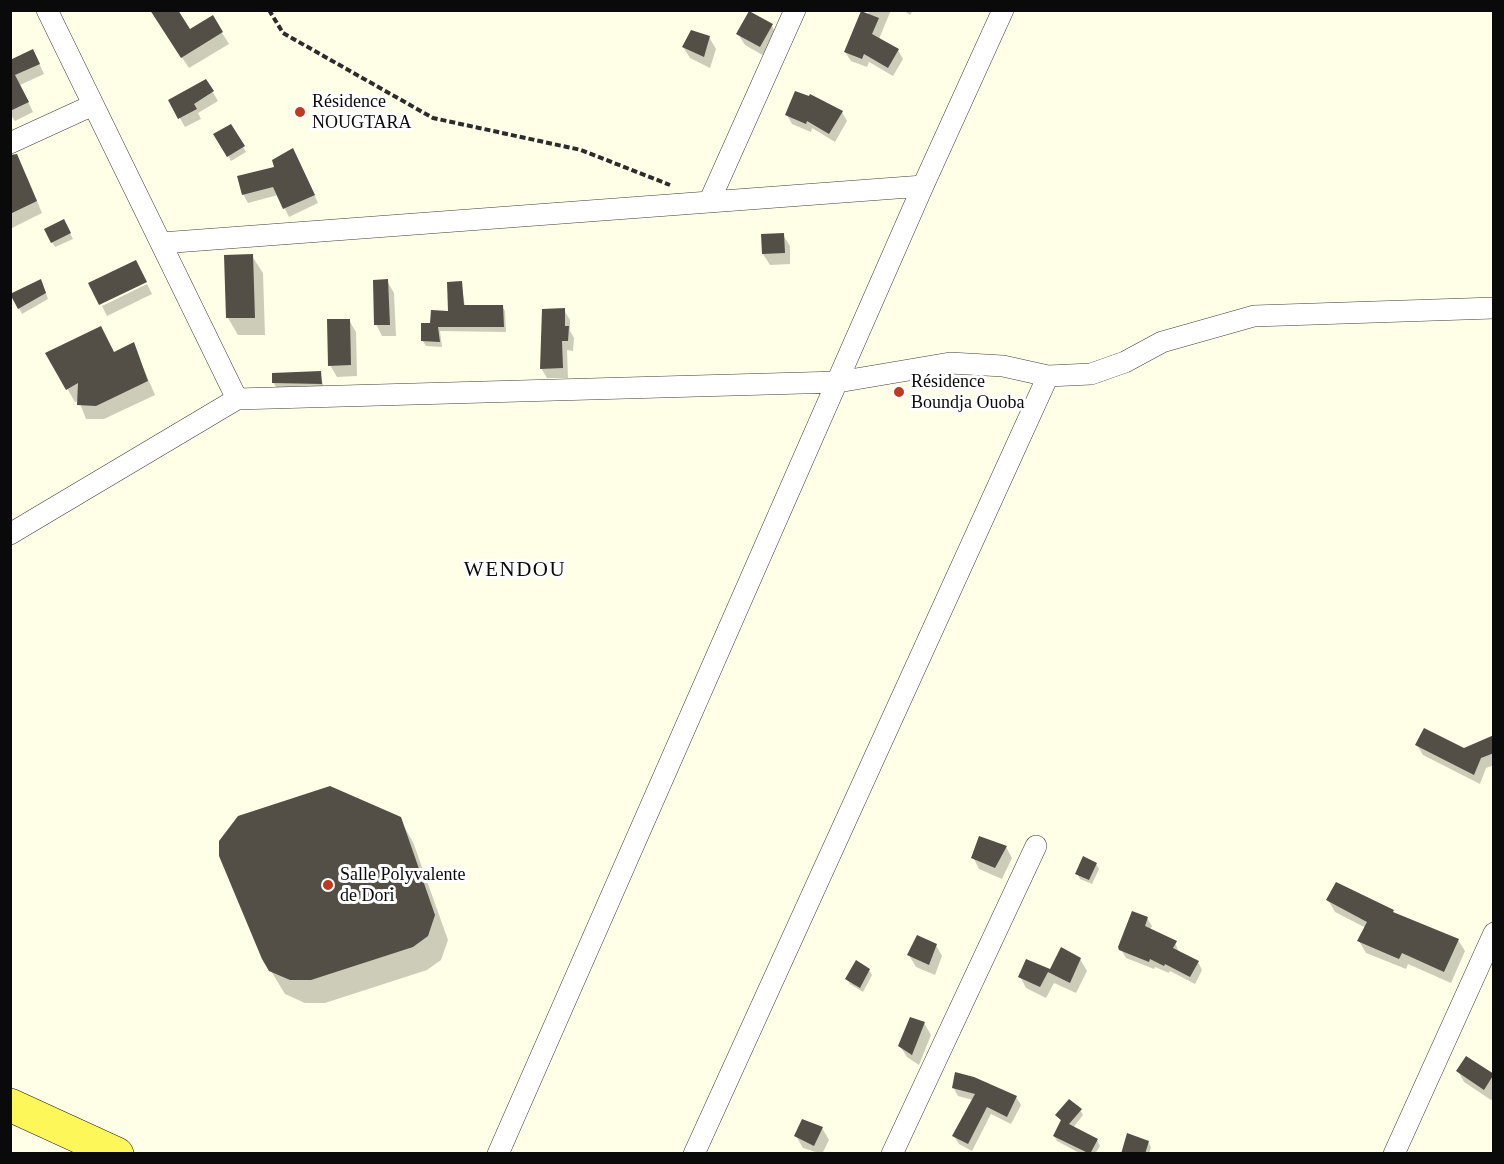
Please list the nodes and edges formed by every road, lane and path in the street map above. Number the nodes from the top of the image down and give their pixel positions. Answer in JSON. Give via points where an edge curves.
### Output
{"nodes":[{"id":1,"x":47,"y":10,"type":"edge"},
{"id":2,"x":268,"y":10,"type":"edge"},
{"id":3,"x":795,"y":10,"type":"edge"},
{"id":4,"x":1003,"y":10,"type":"edge"},
{"id":5,"x":93,"y":105,"type":"junction"},
{"id":6,"x":10,"y":143,"type":"edge"},
{"id":7,"x":923,"y":186,"type":"junction"},
{"id":8,"x":710,"y":200,"type":"junction"},
{"id":9,"x":161,"y":243,"type":"junction"},
{"id":10,"x":1494,"y":308,"type":"edge"},
{"id":11,"x":1048,"y":376,"type":"junction"},
{"id":12,"x":838,"y":382,"type":"junction"},
{"id":13,"x":237,"y":399,"type":"junction"},
{"id":14,"x":10,"y":534,"type":"edge"},
{"id":15,"x":1036,"y":846,"type":"dead end"},
{"id":16,"x":1494,"y":933,"type":"edge"},
{"id":17,"x":10,"y":1105,"type":"edge"},
{"id":18,"x":117,"y":1154,"type":"edge"},
{"id":19,"x":498,"y":1154,"type":"edge"},
{"id":20,"x":694,"y":1154,"type":"edge"},
{"id":21,"x":892,"y":1154,"type":"edge"},
{"id":22,"x":1394,"y":1154,"type":"edge"}],
"edges":[{"from":1,"to":5,"type":"street"},
{"from":2,"to":8,"type":"path","via":[[283,33],[433,118],[581,150]]},
{"from":3,"to":8,"type":"street"},
{"from":4,"to":7,"type":"street"},
{"from":5,"to":6,"type":"street"},
{"from":5,"to":9,"type":"street"},
{"from":7,"to":8,"type":"street"},
{"from":7,"to":12,"type":"street"},
{"from":8,"to":9,"type":"street"},
{"from":9,"to":13,"type":"street"},
{"from":10,"to":11,"type":"street","via":[[1254,316],[1162,342],[1125,362],[1091,374]]},
{"from":11,"to":12,"type":"street","via":[[1003,366],[950,363]]},
{"from":11,"to":20,"type":"street"},
{"from":12,"to":13,"type":"street"},
{"from":12,"to":19,"type":"street"},
{"from":13,"to":14,"type":"street"},
{"from":15,"to":21,"type":"street"},
{"from":16,"to":22,"type":"street"},
{"from":17,"to":18,"type":"main road"}]}
